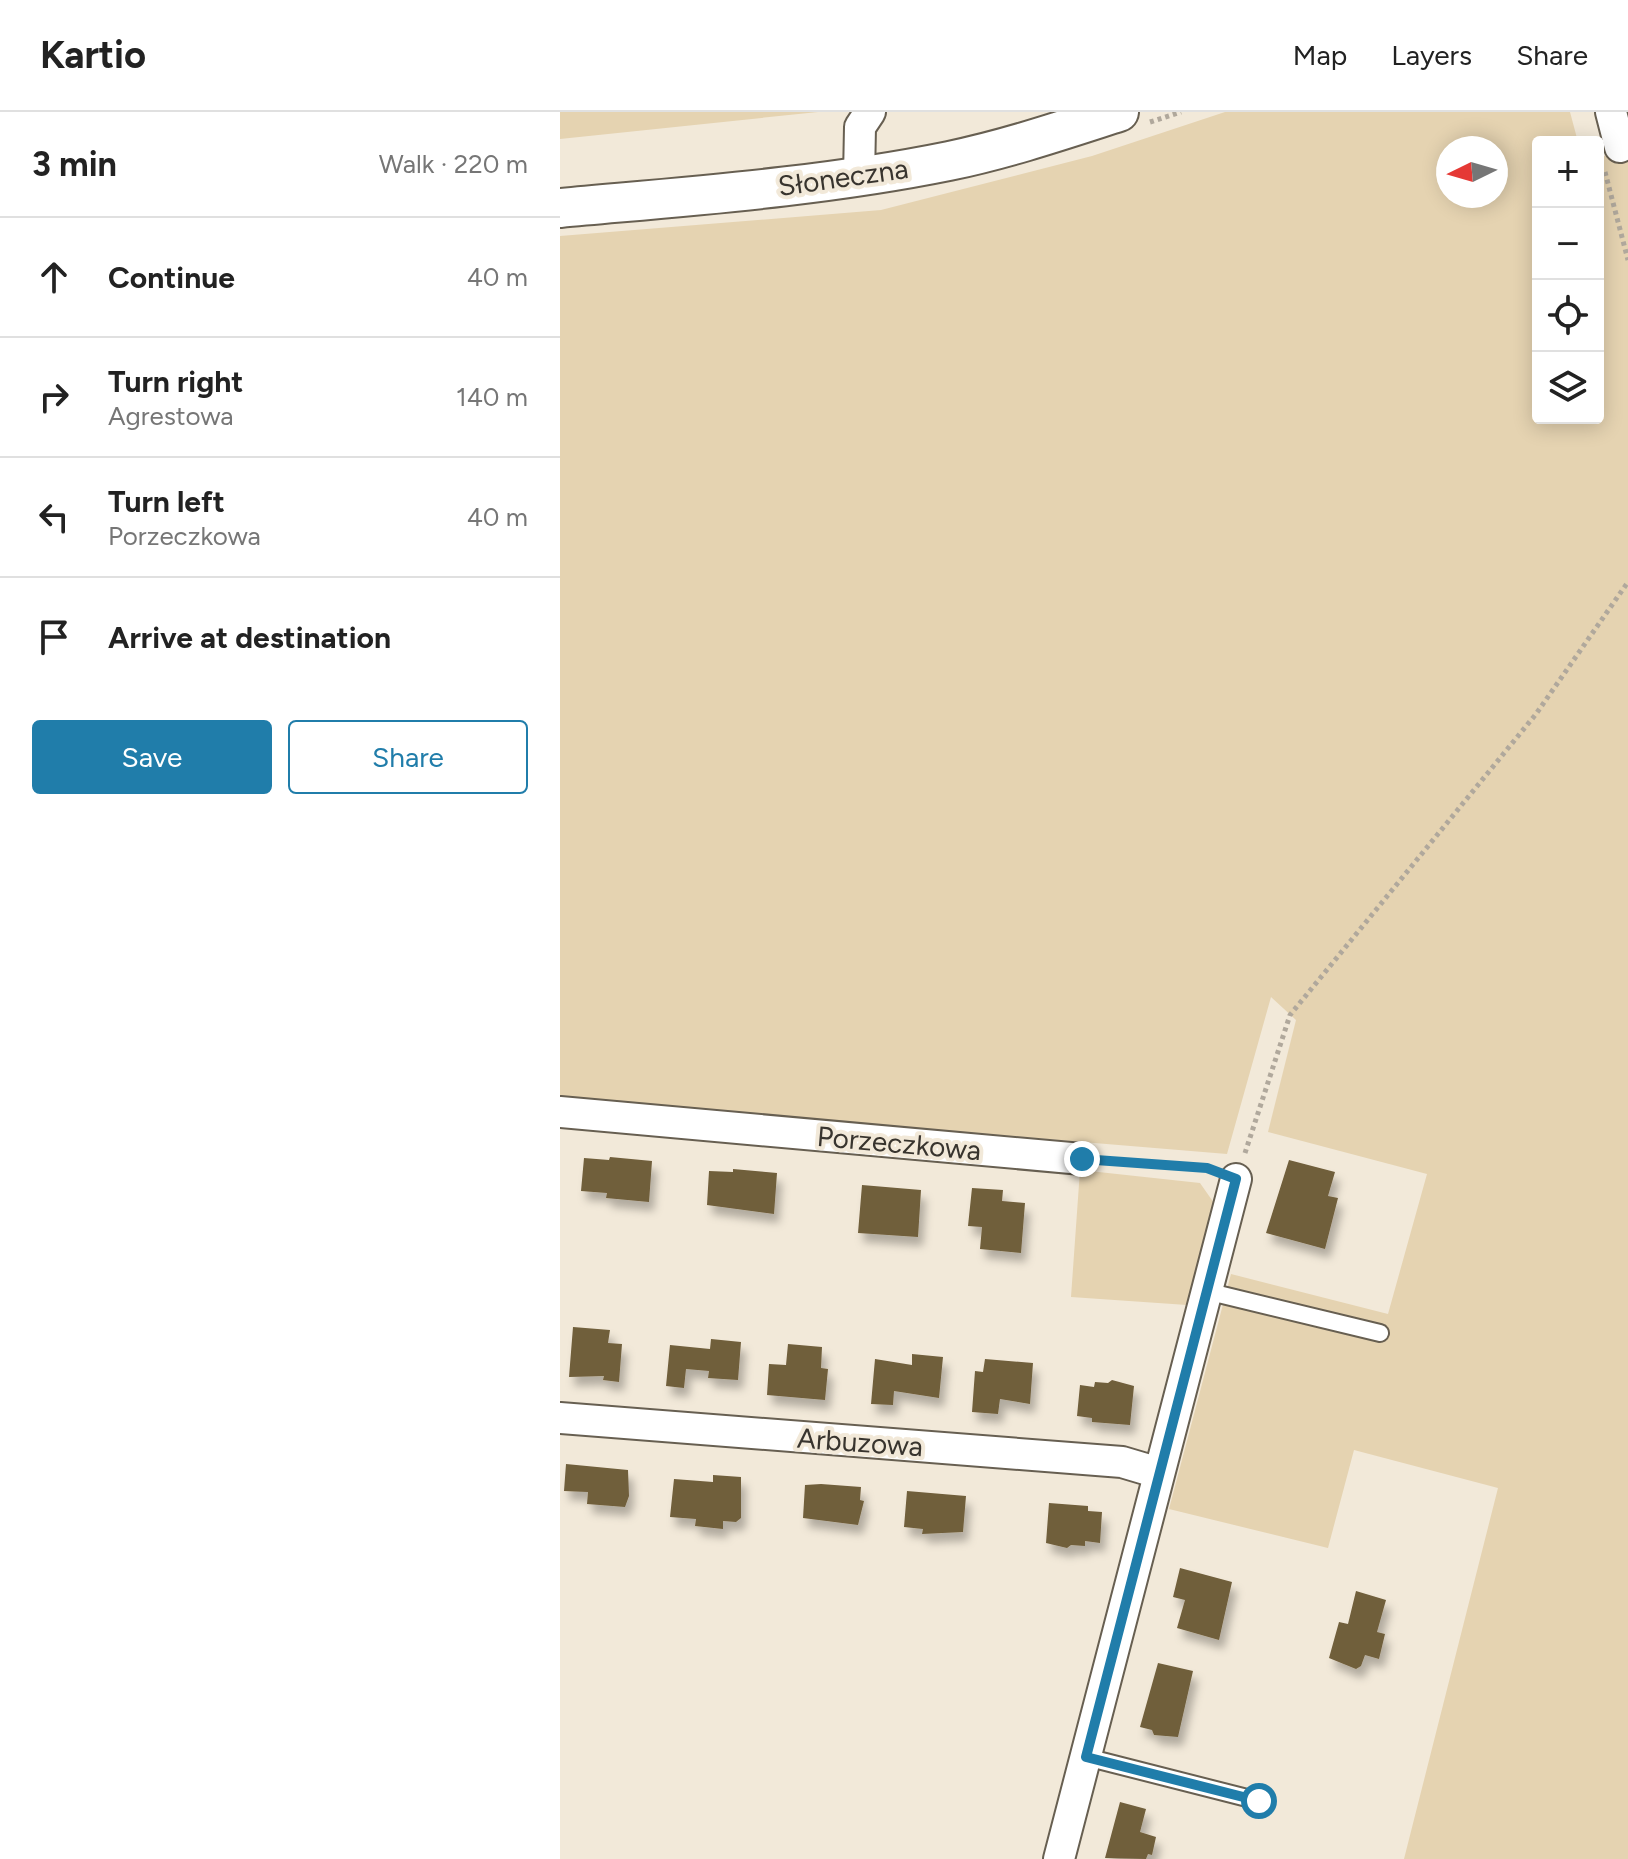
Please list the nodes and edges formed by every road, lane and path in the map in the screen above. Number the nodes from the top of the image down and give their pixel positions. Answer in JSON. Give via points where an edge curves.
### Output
{"nodes":[{"id":1,"x":870,"y":112,"type":"edge"},
{"id":2,"x":1119,"y":112,"type":"edge"},
{"id":3,"x":1611,"y":112,"type":"edge"},
{"id":4,"x":1611,"y":152,"type":"joint"},
{"id":5,"x":859,"y":177,"type":"junction"},
{"id":6,"x":560,"y":208,"type":"edge"},
{"id":7,"x":1628,"y":260,"type":"edge"},
{"id":8,"x":1628,"y":582,"type":"edge"},
{"id":9,"x":560,"y":1112,"type":"edge"},
{"id":10,"x":1082,"y":1159,"type":"joint"},
{"id":11,"x":1236,"y":1179,"type":"junction"},
{"id":12,"x":1206,"y":1291,"type":"junction"},
{"id":13,"x":1380,"y":1333,"type":"dead end"},
{"id":14,"x":560,"y":1418,"type":"edge"},
{"id":15,"x":1159,"y":1473,"type":"junction"},
{"id":16,"x":1086,"y":1757,"type":"junction"},
{"id":17,"x":1259,"y":1801,"type":"dead end"},
{"id":18,"x":1059,"y":1859,"type":"edge"}],
"edges":[{"from":1,"to":5,"type":"street","via":[[860,127]]},
{"from":2,"to":5,"type":"street","name":"Słoneczna","via":[[980,154]]},
{"from":3,"to":4,"type":"street"},
{"from":4,"to":7,"type":"path"},
{"from":5,"to":6,"type":"street","name":"Słoneczna"},
{"from":8,"to":11,"type":"path","via":[[1536,714],[1290,1015]]},
{"from":9,"to":10,"type":"street","name":"Porzeczkowa"},
{"from":10,"to":11,"type":"path","via":[[1207,1168]]},
{"from":11,"to":12,"type":"street"},
{"from":12,"to":13,"type":"lane"},
{"from":12,"to":15,"type":"street"},
{"from":14,"to":15,"type":"street","name":"Arbuzowa","via":[[1122,1462]]},
{"from":15,"to":16,"type":"street"},
{"from":16,"to":17,"type":"lane"},
{"from":16,"to":18,"type":"street"}]}
